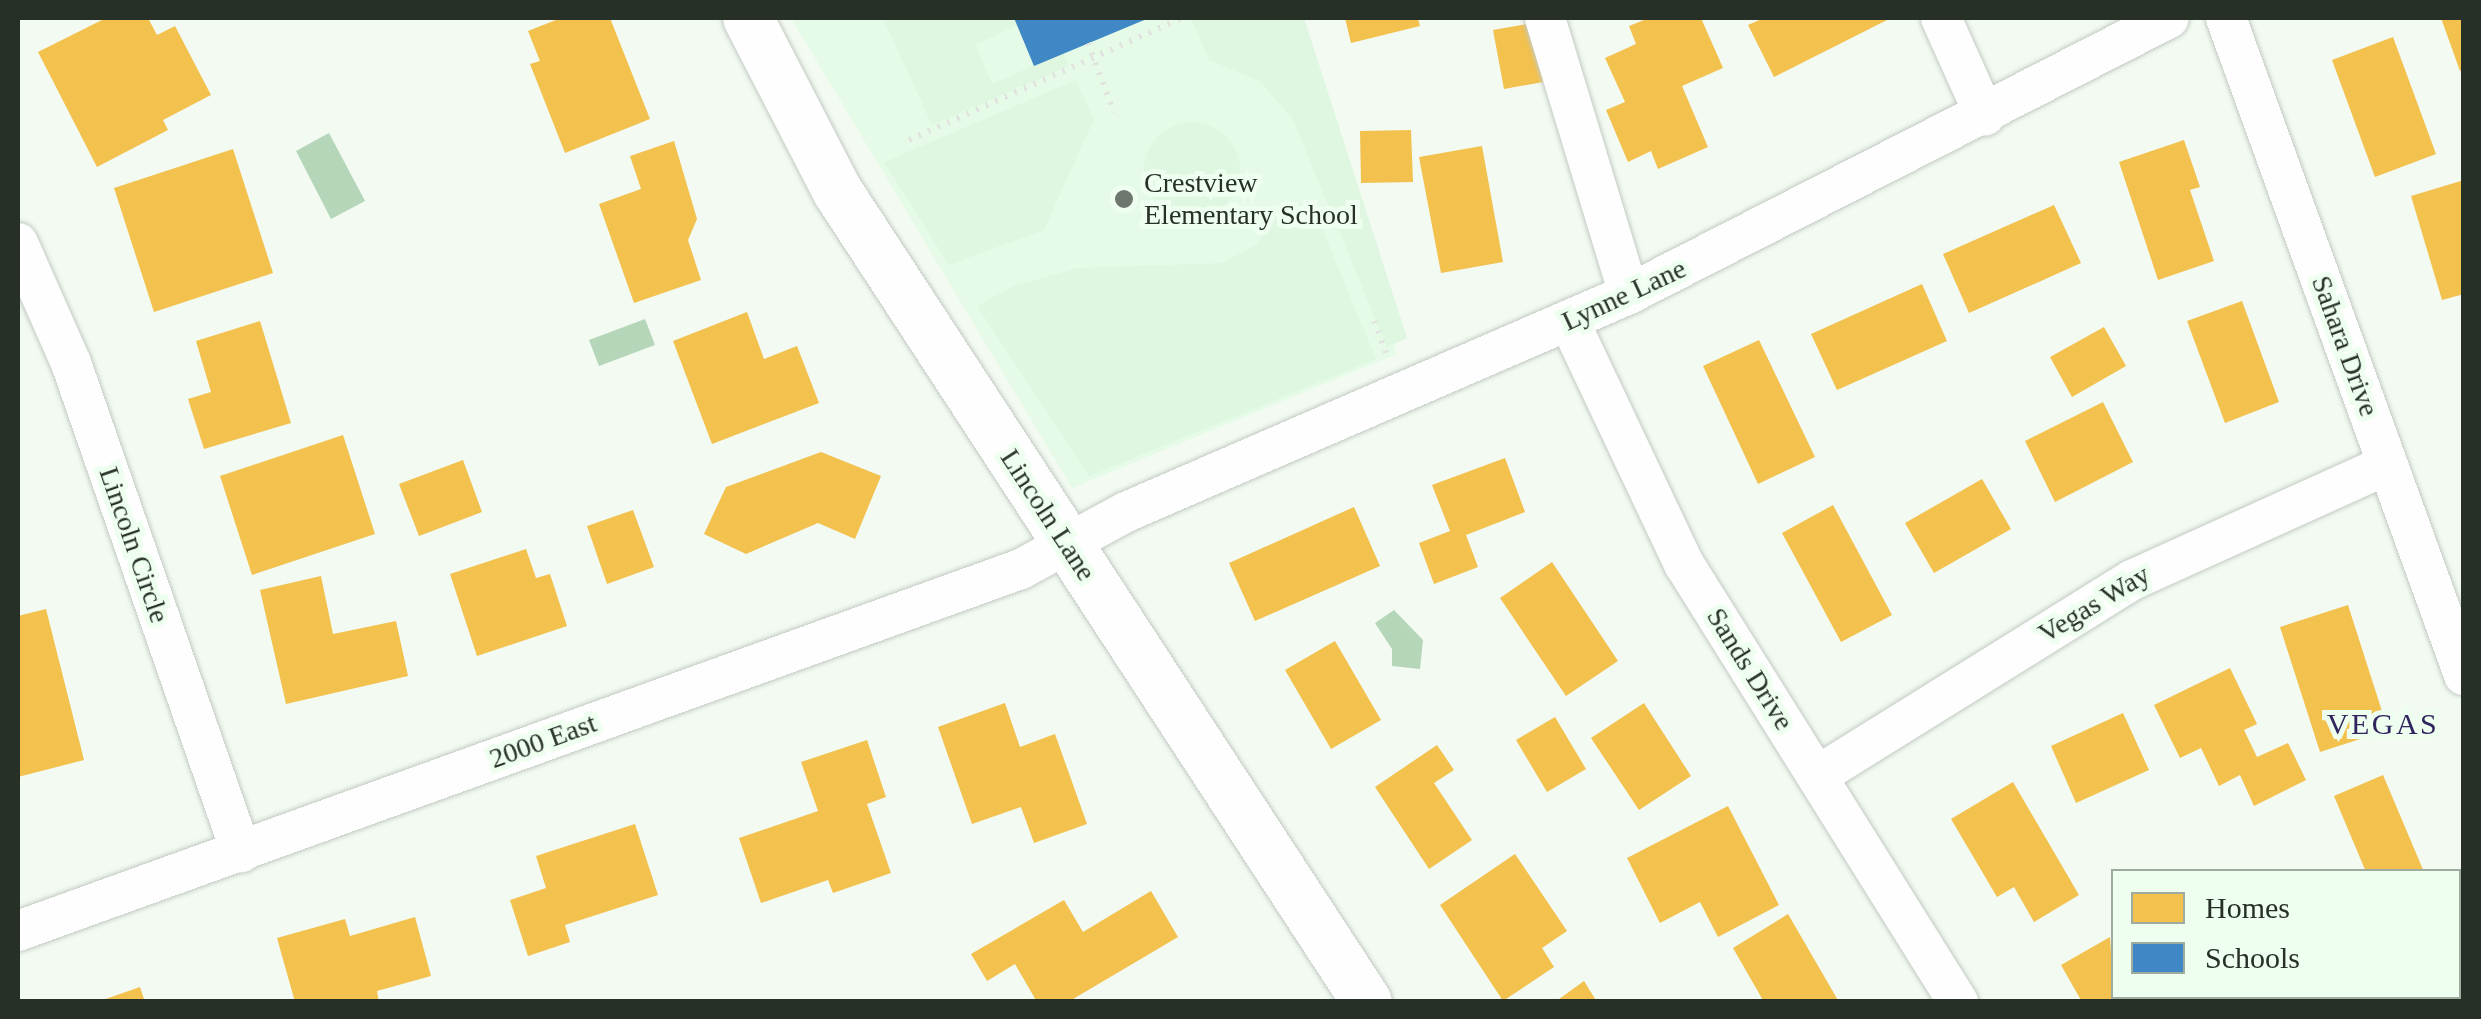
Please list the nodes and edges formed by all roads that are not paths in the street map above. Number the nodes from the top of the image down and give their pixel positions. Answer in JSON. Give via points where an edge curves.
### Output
{"nodes":[{"id":1,"x":748,"y":18,"type":"edge"},
{"id":2,"x":1544,"y":18,"type":"edge"},
{"id":3,"x":1941,"y":18,"type":"edge"},
{"id":4,"x":2168,"y":18,"type":"edge"},
{"id":5,"x":2226,"y":18,"type":"edge"},
{"id":6,"x":1985,"y":116,"type":"junction"},
{"id":7,"x":18,"y":242,"type":"edge"},
{"id":8,"x":1629,"y":294,"type":"junction"},
{"id":9,"x":1570,"y":322,"type":"junction"},
{"id":10,"x":2387,"y":465,"type":"junction"},
{"id":11,"x":1067,"y":544,"type":"junction"},
{"id":12,"x":2464,"y":675,"type":"edge"},
{"id":13,"x":1817,"y":776,"type":"junction"},
{"id":14,"x":241,"y":852,"type":"junction"},
{"id":15,"x":18,"y":931,"type":"edge"},
{"id":16,"x":1367,"y":1002,"type":"edge"},
{"id":17,"x":1958,"y":1002,"type":"edge"}],
"edges":[{"from":1,"to":11,"type":"street","name":"Lincoln Lane","via":[[838,192]]},
{"from":2,"to":8,"type":"street"},
{"from":3,"to":6,"type":"street"},
{"from":4,"to":6,"type":"street","name":"Lynne Lane"},
{"from":5,"to":10,"type":"street","name":"Sahara Drive"},
{"from":6,"to":8,"type":"street","name":"Lynne Lane"},
{"from":7,"to":14,"type":"street","name":"Lincoln Circle","via":[[72,363]]},
{"from":8,"to":9,"type":"street","name":"Lynne Lane"},
{"from":9,"to":11,"type":"street","name":"Lynne Lane","via":[[1126,512]]},
{"from":9,"to":13,"type":"street","name":"Sands Drive","via":[[1674,546]]},
{"from":10,"to":12,"type":"street","name":"Sahara Drive"},
{"from":10,"to":13,"type":"street","name":"Vegas Way","via":[[2132,580]]},
{"from":11,"to":14,"type":"street","name":"2000 East","via":[[1022,569]]},
{"from":11,"to":16,"type":"street","name":"Lincoln Lane"},
{"from":13,"to":17,"type":"street","name":"Sands Drive"},
{"from":14,"to":15,"type":"street","name":"2000 East"}]}
